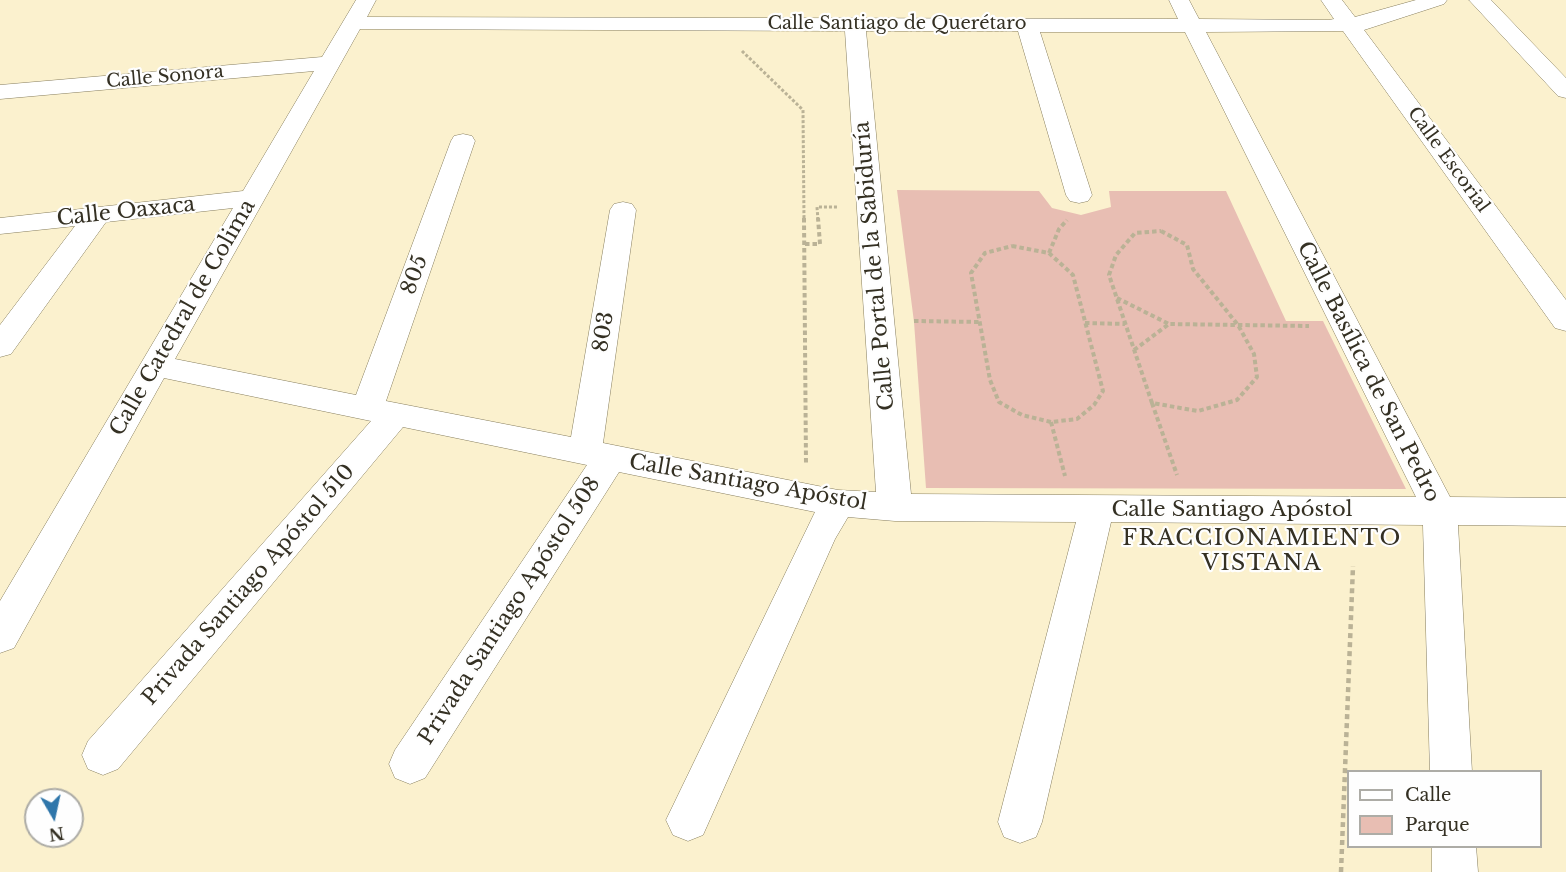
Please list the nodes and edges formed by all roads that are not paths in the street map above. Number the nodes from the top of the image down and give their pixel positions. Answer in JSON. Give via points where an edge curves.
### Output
{"nodes":[{"id":1,"x":1179,"y":0,"type":"edge"},
{"id":2,"x":1331,"y":0,"type":"edge"},
{"id":3,"x":1437,"y":0,"type":"edge"},
{"id":4,"x":1479,"y":0,"type":"edge"},
{"id":5,"x":359,"y":12,"type":"edge"},
{"id":6,"x":855,"y":24,"type":"junction"},
{"id":7,"x":1027,"y":24,"type":"junction"},
{"id":8,"x":1191,"y":25,"type":"junction"},
{"id":9,"x":1349,"y":25,"type":"junction"},
{"id":10,"x":329,"y":63,"type":"junction"},
{"id":11,"x":1566,"y":91,"type":"edge"},
{"id":12,"x":0,"y":92,"type":"edge"},
{"id":13,"x":463,"y":141,"type":"dead end"},
{"id":14,"x":1079,"y":195,"type":"road end"},
{"id":15,"x":252,"y":198,"type":"junction"},
{"id":16,"x":623,"y":210,"type":"dead end"},
{"id":17,"x":98,"y":214,"type":"junction"},
{"id":18,"x":0,"y":226,"type":"edge"},
{"id":19,"x":1566,"y":321,"type":"edge"},
{"id":20,"x":0,"y":347,"type":"edge"},
{"id":21,"x":156,"y":366,"type":"junction"},
{"id":22,"x":381,"y":412,"type":"junction"},
{"id":23,"x":598,"y":456,"type":"junction"},
{"id":24,"x":822,"y":499,"type":"junction"},
{"id":25,"x":895,"y":507,"type":"junction"},
{"id":26,"x":1085,"y":509,"type":"junction"},
{"id":27,"x":1440,"y":511,"type":"junction"},
{"id":28,"x":1566,"y":512,"type":"edge"},
{"id":29,"x":0,"y":636,"type":"edge"},
{"id":30,"x":103,"y":755,"type":"dead end"},
{"id":31,"x":410,"y":764,"type":"dead end"},
{"id":32,"x":1451,"y":770,"type":"edge"},
{"id":33,"x":688,"y":820,"type":"dead end"},
{"id":34,"x":1020,"y":822,"type":"dead end"},
{"id":35,"x":1454,"y":848,"type":"edge"},
{"id":36,"x":1455,"y":872,"type":"edge"}],
"edges":[{"from":1,"to":8,"type":"street","name":"Calle Basílica de San Pedro"},
{"from":2,"to":9,"type":"street","name":"Calle Escorial"},
{"from":3,"to":9,"type":"street","name":"Calle Santiago de Querétaro"},
{"from":4,"to":11,"type":"street"},
{"from":5,"to":6,"type":"street","name":"Calle Santiago de Querétaro"},
{"from":5,"to":10,"type":"street","name":"Calle Catedral de Colima"},
{"from":6,"to":7,"type":"street","name":"Calle Santiago de Querétaro"},
{"from":6,"to":25,"type":"street","name":"Calle Portal de la Sabiduría"},
{"from":7,"to":8,"type":"street","name":"Calle Santiago de Querétaro"},
{"from":7,"to":14,"type":"street"},
{"from":8,"to":9,"type":"street","name":"Calle Santiago de Querétaro"},
{"from":8,"to":27,"type":"street","name":"Calle Basílica de San Pedro"},
{"from":9,"to":19,"type":"street","name":"Calle Escorial"},
{"from":10,"to":12,"type":"street","name":"Calle Sonora"},
{"from":10,"to":15,"type":"street","name":"Calle Catedral de Colima"},
{"from":13,"to":22,"type":"street","name":"805"},
{"from":15,"to":17,"type":"street","name":"Calle Oaxaca"},
{"from":15,"to":21,"type":"street","name":"Calle Catedral de Colima"},
{"from":16,"to":23,"type":"street","name":"803"},
{"from":17,"to":18,"type":"street","name":"Calle Oaxaca"},
{"from":17,"to":20,"type":"street"},
{"from":21,"to":22,"type":"street","name":"Calle Santiago Apóstol"},
{"from":21,"to":29,"type":"street","name":"Calle Catedral de Colima"},
{"from":22,"to":23,"type":"street","name":"Calle Santiago Apóstol"},
{"from":22,"to":30,"type":"street","name":"Privada Santiago Apóstol 510"},
{"from":23,"to":24,"type":"street","name":"Calle Santiago Apóstol"},
{"from":23,"to":31,"type":"street","name":"Privada Santiago Apóstol 508"},
{"from":24,"to":25,"type":"street","name":"Calle Santiago Apóstol"},
{"from":24,"to":33,"type":"street","via":[[819,536]]},
{"from":25,"to":26,"type":"street","name":"Calle Santiago Apóstol"},
{"from":26,"to":27,"type":"street","name":"Calle Santiago Apóstol"},
{"from":26,"to":34,"type":"street"},
{"from":27,"to":28,"type":"street","name":"Calle Santiago Apóstol"},
{"from":27,"to":32,"type":"street","name":"Calle Basílica de San Pedro"},
{"from":35,"to":36,"type":"street"}]}
